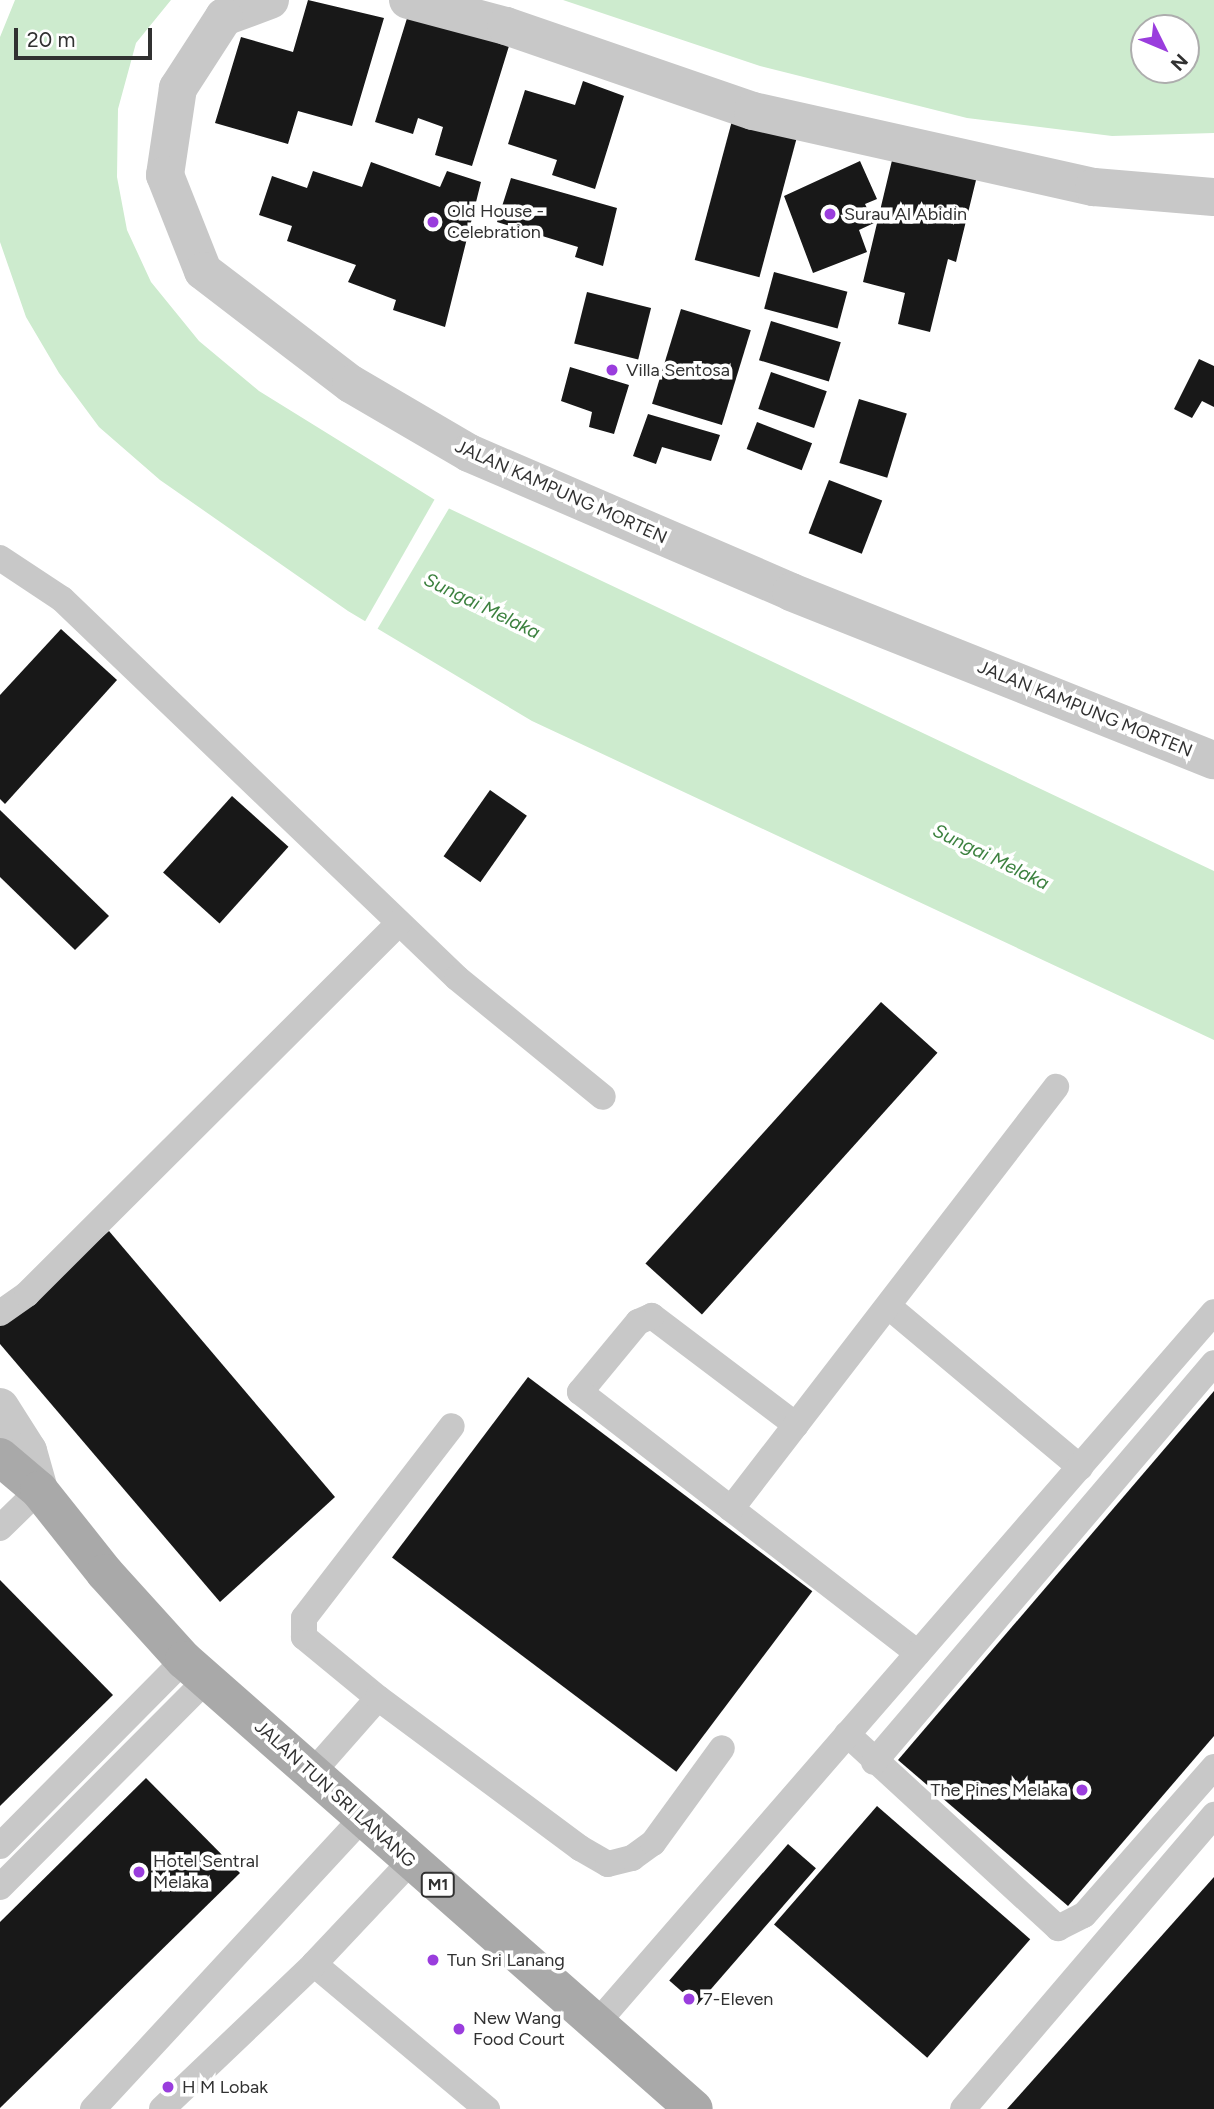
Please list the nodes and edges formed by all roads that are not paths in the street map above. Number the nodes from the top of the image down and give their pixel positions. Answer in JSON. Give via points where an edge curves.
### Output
{"nodes":[{"id":1,"x":270,"y":0,"type":"edge"},
{"id":2,"x":408,"y":0,"type":"edge"},
{"id":3,"x":1214,"y":197,"type":"edge"},
{"id":4,"x":0,"y":558,"type":"edge"},
{"id":5,"x":1214,"y":760,"type":"edge"},
{"id":6,"x":399,"y":923,"type":"junction"},
{"id":7,"x":1056,"y":1087,"type":"dead end"},
{"id":8,"x":603,"y":1097,"type":"dead end"},
{"id":9,"x":888,"y":1306,"type":"junction"},
{"id":10,"x":1214,"y":1312,"type":"edge"},
{"id":11,"x":0,"y":1313,"type":"edge"},
{"id":12,"x":1214,"y":1363,"type":"edge"},
{"id":13,"x":0,"y":1407,"type":"edge"},
{"id":14,"x":796,"y":1425,"type":"junction"},
{"id":15,"x":452,"y":1426,"type":"dead end"},
{"id":16,"x":0,"y":1457,"type":"edge"},
{"id":17,"x":1080,"y":1467,"type":"junction"},
{"id":18,"x":40,"y":1490,"type":"junction"},
{"id":19,"x":0,"y":1502,"type":"edge"},
{"id":20,"x":731,"y":1509,"type":"junction"},
{"id":21,"x":0,"y":1528,"type":"edge"},
{"id":22,"x":918,"y":1653,"type":"junction"},
{"id":23,"x":195,"y":1670,"type":"junction"},
{"id":24,"x":378,"y":1698,"type":"junction"},
{"id":25,"x":847,"y":1734,"type":"junction"},
{"id":26,"x":722,"y":1748,"type":"dead end"},
{"id":27,"x":874,"y":1762,"type":"junction"},
{"id":28,"x":1214,"y":1767,"type":"edge"},
{"id":29,"x":311,"y":1774,"type":"junction"},
{"id":30,"x":1214,"y":1815,"type":"edge"},
{"id":31,"x":362,"y":1819,"type":"junction"},
{"id":32,"x":0,"y":1846,"type":"edge"},
{"id":33,"x":410,"y":1862,"type":"junction"},
{"id":34,"x":0,"y":1887,"type":"edge"},
{"id":35,"x":314,"y":1964,"type":"junction"},
{"id":36,"x":597,"y":2023,"type":"junction"},
{"id":37,"x":676,"y":2103,"type":"edge"},
{"id":38,"x":93,"y":2109,"type":"edge"},
{"id":39,"x":162,"y":2109,"type":"edge"},
{"id":40,"x":487,"y":2109,"type":"edge"},
{"id":41,"x":963,"y":2109,"type":"edge"}],
"edges":[{"from":1,"to":5,"type":"street","name":"JALAN KAMPUNG MORTEN","via":[[225,17],[178,88],[165,175],[203,271],[351,384],[469,453],[778,586]]},
{"from":2,"to":3,"type":"street","via":[[506,26],[752,111],[1094,187]]},
{"from":4,"to":6,"type":"lane","via":[[62,599]]},
{"from":6,"to":8,"type":"lane","via":[[515,1028]]},
{"from":6,"to":11,"type":"lane","via":[[27,1294]]},
{"from":7,"to":9,"type":"lane"},
{"from":9,"to":14,"type":"lane"},
{"from":9,"to":17,"type":"lane"},
{"from":10,"to":17,"type":"lane"},
{"from":12,"to":27,"type":"lane"},
{"from":13,"to":18,"type":"street","via":[[28,1451]]},
{"from":14,"to":20,"type":"lane"},
{"from":14,"to":20,"type":"lane","via":[[652,1316],[638,1322],[580,1392]]},
{"from":15,"to":24,"type":"lane","via":[[304,1618],[304,1637]]},
{"from":16,"to":18,"type":"main road","name":"JALAN TUN SRI LANANG","number":"M1"},
{"from":17,"to":22,"type":"lane"},
{"from":18,"to":19,"type":"lane"},
{"from":18,"to":21,"type":"lane"},
{"from":18,"to":23,"type":"main road","name":"JALAN TUN SRI LANANG","number":"M1","via":[[105,1573]]},
{"from":20,"to":22,"type":"lane"},
{"from":22,"to":25,"type":"lane"},
{"from":23,"to":29,"type":"main road","name":"JALAN TUN SRI LANANG","number":"M1"},
{"from":23,"to":32,"type":"lane"},
{"from":23,"to":34,"type":"lane"},
{"from":24,"to":26,"type":"lane","via":[[608,1864],[632,1857],[653,1843]]},
{"from":24,"to":29,"type":"lane"},
{"from":25,"to":27,"type":"lane"},
{"from":25,"to":36,"type":"lane"},
{"from":27,"to":28,"type":"lane","via":[[1058,1928],[1084,1915]]},
{"from":29,"to":31,"type":"main road","name":"JALAN TUN SRI LANANG","number":"M1"},
{"from":30,"to":41,"type":"lane"},
{"from":31,"to":33,"type":"main road","name":"JALAN TUN SRI LANANG","number":"M1"},
{"from":31,"to":38,"type":"lane"},
{"from":33,"to":35,"type":"lane"},
{"from":33,"to":36,"type":"main road","name":"JALAN TUN SRI LANANG","number":"M1"},
{"from":35,"to":39,"type":"lane"},
{"from":35,"to":40,"type":"lane"},
{"from":36,"to":37,"type":"main road","name":"JALAN TUN SRI LANANG","number":"M1"}]}
